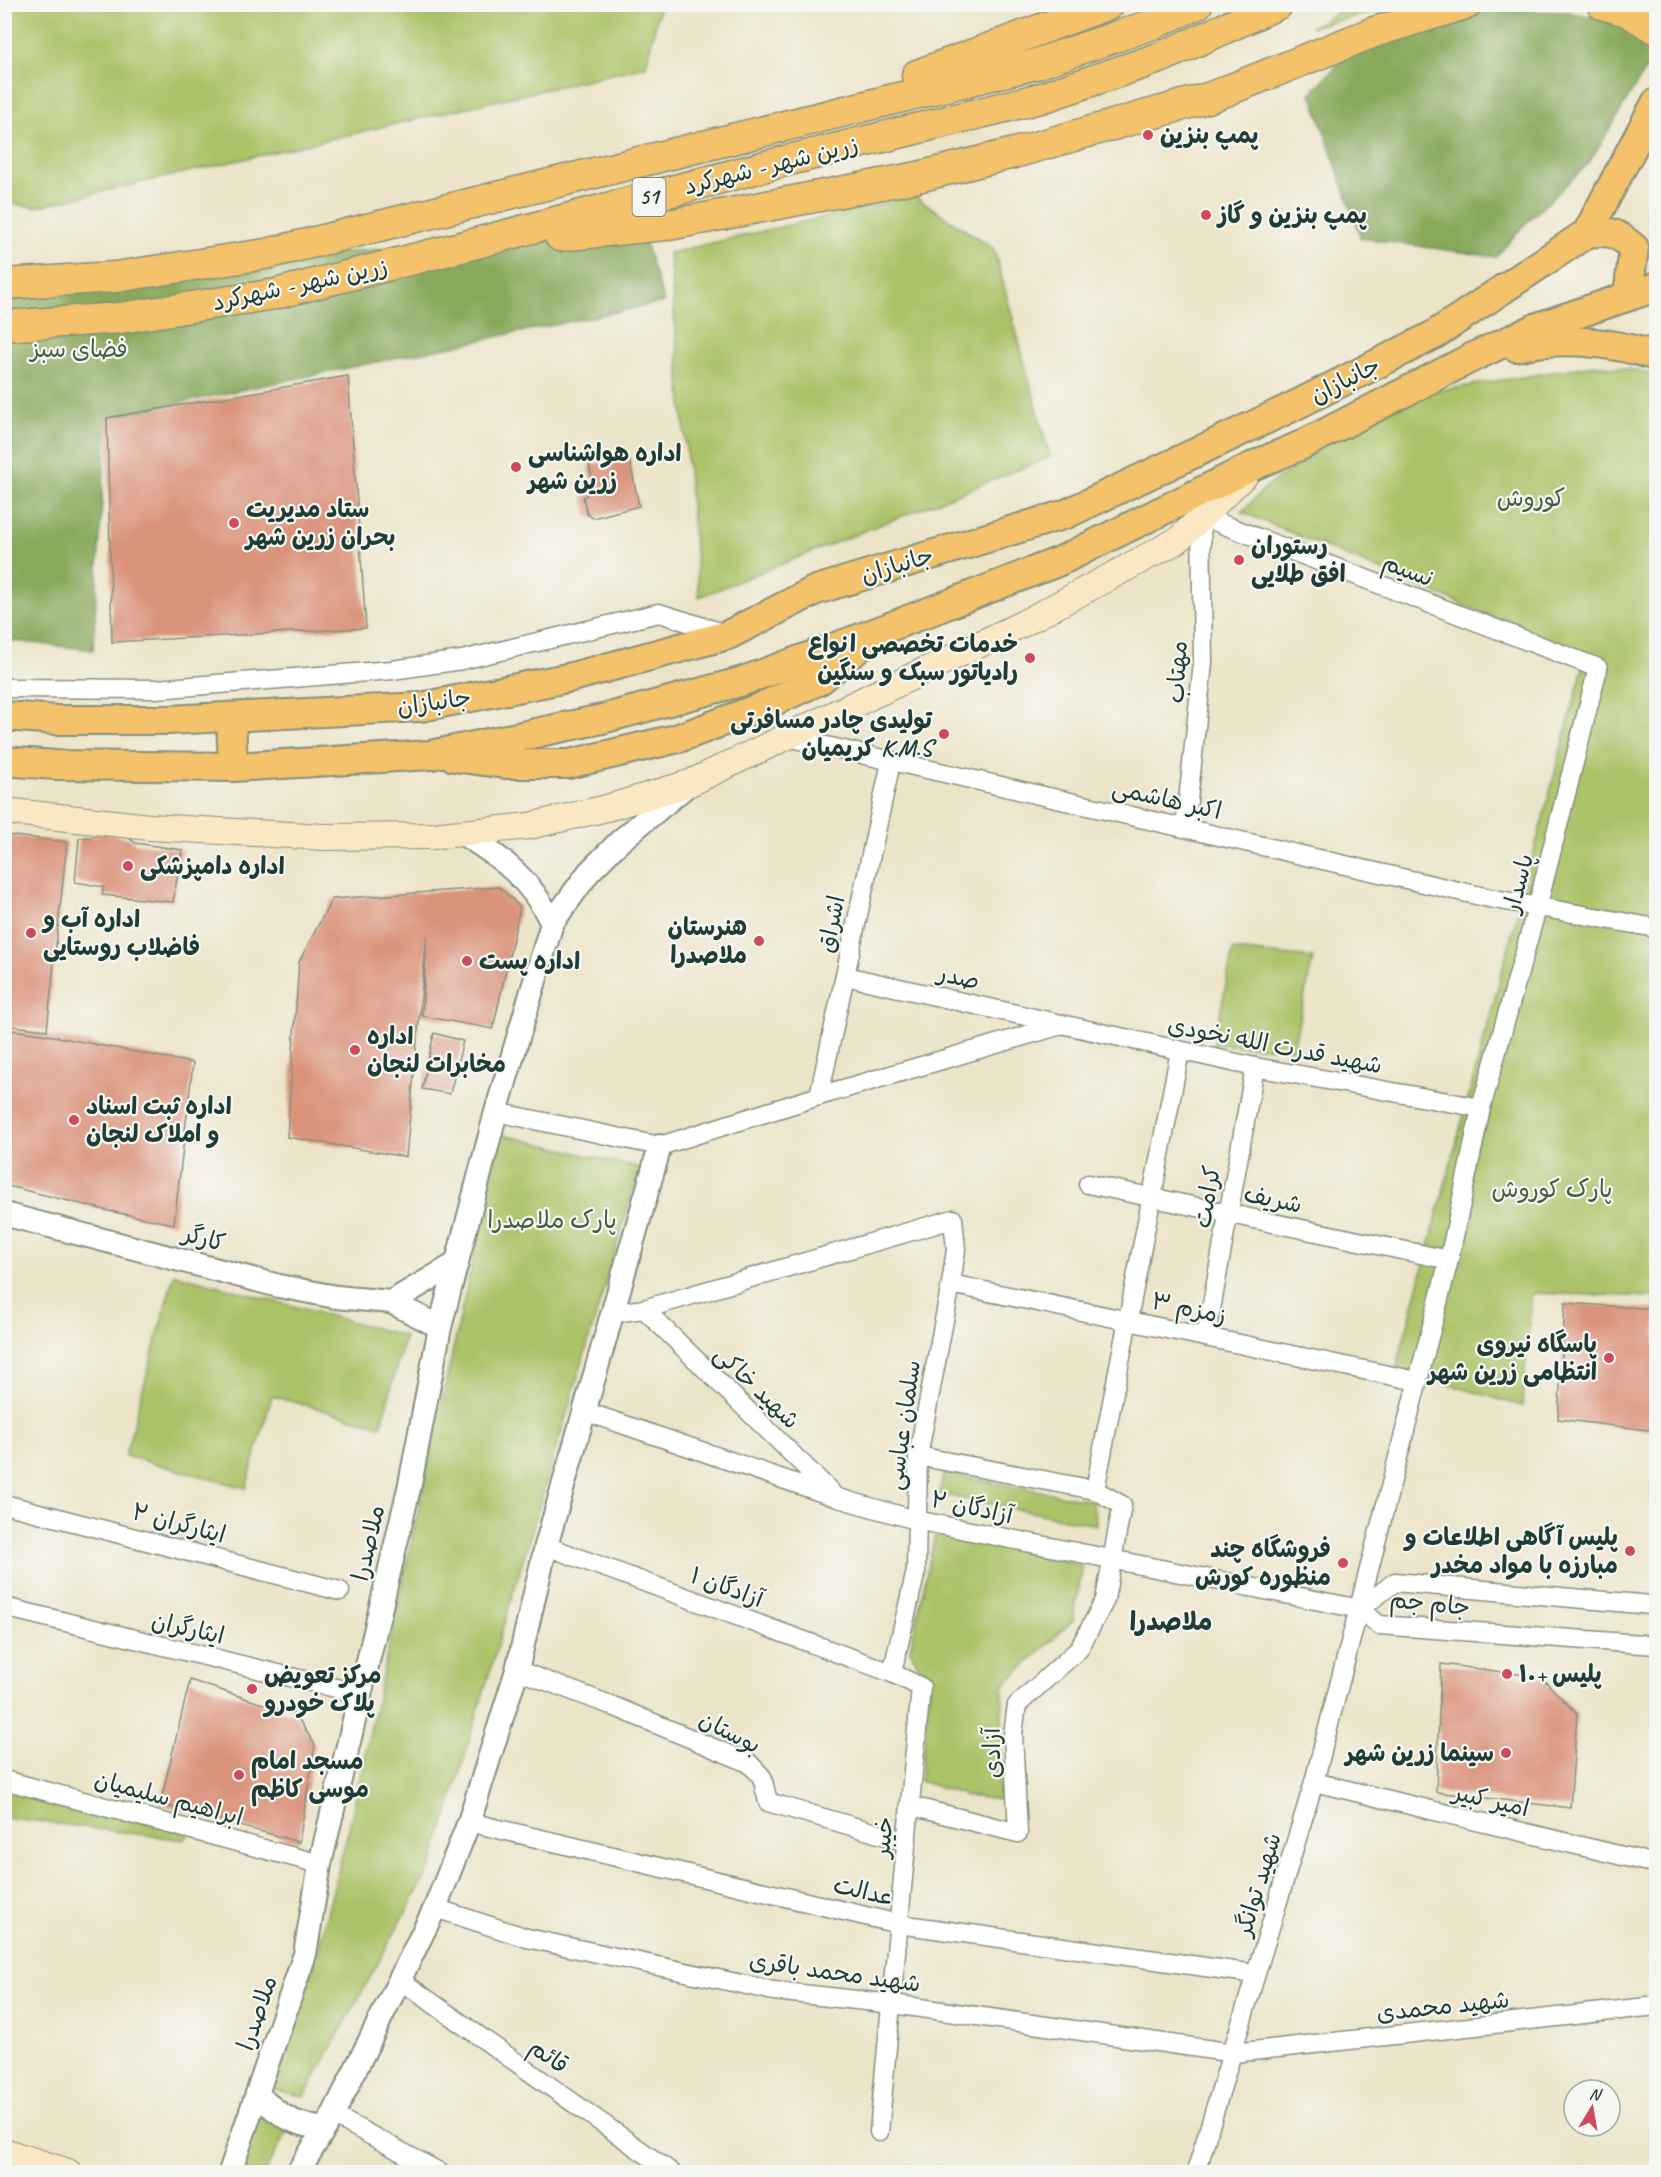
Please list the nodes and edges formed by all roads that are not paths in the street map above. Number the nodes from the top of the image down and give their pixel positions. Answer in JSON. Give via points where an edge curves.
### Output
{"nodes":[{"id":1,"x":1109,"y":4,"type":"edge"},
{"id":2,"x":1197,"y":4,"type":"edge"},
{"id":3,"x":1278,"y":4,"type":"edge"},
{"id":4,"x":1466,"y":4,"type":"edge"},
{"id":5,"x":1602,"y":4,"type":"edge"},
{"id":6,"x":1656,"y":29,"type":"edge"},
{"id":7,"x":1656,"y":103,"type":"edge"},
{"id":8,"x":770,"y":127,"type":"junction"},
{"id":9,"x":1587,"y":233,"type":"junction"},
{"id":10,"x":465,"y":246,"type":"junction"},
{"id":11,"x":4,"y":284,"type":"edge"},
{"id":12,"x":1656,"y":287,"type":"edge"},
{"id":13,"x":1628,"y":295,"type":"junction"},
{"id":14,"x":4,"y":326,"type":"edge"},
{"id":15,"x":1656,"y":356,"type":"edge"},
{"id":16,"x":1473,"y":357,"type":"junction"},
{"id":17,"x":1257,"y":464,"type":"junction"},
{"id":18,"x":1201,"y":516,"type":"junction"},
{"id":19,"x":874,"y":633,"type":"junction"},
{"id":20,"x":728,"y":635,"type":"junction"},
{"id":21,"x":1598,"y":668,"type":"joint"},
{"id":22,"x":4,"y":688,"type":"edge"},
{"id":23,"x":4,"y":716,"type":"edge"},
{"id":24,"x":231,"y":718,"type":"junction"},
{"id":25,"x":787,"y":737,"type":"junction"},
{"id":26,"x":431,"y":755,"type":"junction"},
{"id":27,"x":4,"y":761,"type":"edge"},
{"id":28,"x":891,"y":762,"type":"junction"},
{"id":29,"x":233,"y":766,"type":"junction"},
{"id":30,"x":690,"y":783,"type":"junction"},
{"id":31,"x":4,"y":812,"type":"edge"},
{"id":32,"x":1185,"y":828,"type":"junction"},
{"id":33,"x":461,"y":833,"type":"junction"},
{"id":34,"x":1537,"y":908,"type":"junction"},
{"id":35,"x":552,"y":923,"type":"junction"},
{"id":36,"x":1656,"y":928,"type":"edge"},
{"id":37,"x":845,"y":976,"type":"junction"},
{"id":38,"x":1062,"y":1025,"type":"junction"},
{"id":39,"x":1180,"y":1051,"type":"junction"},
{"id":40,"x":1255,"y":1066,"type":"junction"},
{"id":41,"x":819,"y":1096,"type":"junction"},
{"id":42,"x":1481,"y":1108,"type":"junction"},
{"id":43,"x":496,"y":1112,"type":"junction"},
{"id":44,"x":660,"y":1146,"type":"junction"},
{"id":45,"x":1088,"y":1184,"type":"dead end"},
{"id":46,"x":1151,"y":1198,"type":"junction"},
{"id":47,"x":4,"y":1214,"type":"edge"},
{"id":48,"x":1228,"y":1214,"type":"junction"},
{"id":49,"x":1449,"y":1260,"type":"junction"},
{"id":50,"x":457,"y":1263,"type":"junction"},
{"id":51,"x":951,"y":1284,"type":"junction"},
{"id":52,"x":391,"y":1302,"type":"junction"},
{"id":53,"x":644,"y":1309,"type":"junction"},
{"id":54,"x":614,"y":1313,"type":"junction"},
{"id":55,"x":1128,"y":1320,"type":"junction"},
{"id":56,"x":440,"y":1327,"type":"junction"},
{"id":57,"x":1206,"y":1337,"type":"junction"},
{"id":58,"x":1417,"y":1381,"type":"junction"},
{"id":59,"x":584,"y":1411,"type":"junction"},
{"id":60,"x":918,"y":1456,"type":"junction"},
{"id":61,"x":1095,"y":1490,"type":"junction"},
{"id":62,"x":837,"y":1497,"type":"junction"},
{"id":63,"x":4,"y":1504,"type":"edge"},
{"id":64,"x":916,"y":1520,"type":"junction"},
{"id":65,"x":546,"y":1546,"type":"junction"},
{"id":66,"x":1111,"y":1560,"type":"junction"},
{"id":67,"x":340,"y":1591,"type":"dead end"},
{"id":68,"x":1655,"y":1605,"type":"edge"},
{"id":69,"x":4,"y":1607,"type":"edge"},
{"id":70,"x":1360,"y":1609,"type":"junction"},
{"id":71,"x":1656,"y":1646,"type":"edge"},
{"id":72,"x":517,"y":1670,"type":"junction"},
{"id":73,"x":892,"y":1673,"type":"junction"},
{"id":74,"x":360,"y":1694,"type":"junction"},
{"id":75,"x":4,"y":1780,"type":"edge"},
{"id":76,"x":1314,"y":1782,"type":"junction"},
{"id":77,"x":911,"y":1806,"type":"junction"},
{"id":78,"x":469,"y":1822,"type":"junction"},
{"id":79,"x":907,"y":1842,"type":"junction"},
{"id":80,"x":320,"y":1864,"type":"junction"},
{"id":81,"x":1656,"y":1864,"type":"edge"},
{"id":82,"x":435,"y":1908,"type":"junction"},
{"id":83,"x":899,"y":1924,"type":"junction"},
{"id":84,"x":1255,"y":1974,"type":"junction"},
{"id":85,"x":400,"y":1980,"type":"junction"},
{"id":86,"x":892,"y":2004,"type":"junction"},
{"id":87,"x":1656,"y":2006,"type":"edge"},
{"id":88,"x":1234,"y":2054,"type":"junction"},
{"id":89,"x":258,"y":2095,"type":"junction"},
{"id":90,"x":328,"y":2122,"type":"junction"},
{"id":91,"x":879,"y":2132,"type":"dead end"},
{"id":92,"x":4,"y":2151,"type":"edge"},
{"id":93,"x":68,"y":2172,"type":"edge"},
{"id":94,"x":230,"y":2172,"type":"edge"},
{"id":95,"x":298,"y":2172,"type":"edge"},
{"id":96,"x":439,"y":2172,"type":"edge"},
{"id":97,"x":671,"y":2172,"type":"edge"},
{"id":98,"x":1196,"y":2172,"type":"edge"}],
"edges":[{"from":1,"to":8,"type":"highway","number":"51"},
{"from":2,"to":8,"type":"highway","name":"زرین شهر - شهرکرد","via":[[1153,24],[1036,64]]},
{"from":3,"to":10,"type":"highway","name":"زرین شهر - شهرکرد","number":"51","via":[[1162,57],[1041,98]]},
{"from":4,"to":10,"type":"highway","via":[[1374,32],[1211,97],[928,174],[674,224]]},
{"from":5,"to":6,"type":"highway","via":[[1627,11]]},
{"from":7,"to":9,"type":"main road","name":"جانبازان"},
{"from":8,"to":11,"type":"highway","name":"زرین شهر - شهرکرد","number":"51","via":[[266,254],[115,277]]},
{"from":9,"to":13,"type":"main road","via":[[1607,230],[1634,248]]},
{"from":9,"to":20,"type":"main road","name":"جانبازان","via":[[1434,335],[1076,509],[816,590]]},
{"from":10,"to":14,"type":"highway","name":"زرین شهر - شهرکرد","number":"51","via":[[274,294],[120,318]]},
{"from":12,"to":13,"type":"main road","name":"جانبازان"},
{"from":13,"to":16,"type":"main road","name":"جانبازان","via":[[1538,327]]},
{"from":15,"to":16,"type":"main road","via":[[1592,344],[1537,342]]},
{"from":16,"to":17,"type":"main road","name":"جانبازان","via":[[1302,446]]},
{"from":17,"to":18,"type":"main road"},
{"from":17,"to":19,"type":"main road","name":"جانبازان","via":[[1060,561]]},
{"from":18,"to":21,"type":"street","name":"نسیم"},
{"from":18,"to":25,"type":"main road","via":[[1178,540],[1024,623]]},
{"from":18,"to":32,"type":"street","name":"مهتاب","via":[[1203,663]]},
{"from":19,"to":26,"type":"main road","name":"جانبازان","via":[[728,685],[602,718]]},
{"from":19,"to":26,"type":"main road","via":[[820,680],[679,738],[569,764],[506,764]]},
{"from":20,"to":22,"type":"street","via":[[659,613],[462,660],[392,670],[156,689]]},
{"from":20,"to":24,"type":"main road","name":"جانبازان","via":[[572,677],[421,707]]},
{"from":21,"to":34,"type":"street","name":"پاسدار"},
{"from":23,"to":24,"type":"main road","name":"جانبازان","via":[[57,720]]},
{"from":24,"to":29,"type":"main road"},
{"from":25,"to":28,"type":"street","name":"اکبر هاشمی"},
{"from":25,"to":30,"type":"main road"},
{"from":26,"to":29,"type":"main road","name":"جانبازان"},
{"from":27,"to":29,"type":"main road","name":"جانبازان"},
{"from":28,"to":32,"type":"street","name":"اکبر هاشمی"},
{"from":28,"to":37,"type":"street","name":"اشراق"},
{"from":30,"to":33,"type":"main road","via":[[529,826]]},
{"from":30,"to":35,"type":"street","name":"ملاصدرا","via":[[589,872]]},
{"from":31,"to":33,"type":"main road","via":[[150,827],[324,837]]},
{"from":32,"to":34,"type":"street","name":"اکبر هاشمی"},
{"from":33,"to":35,"type":"street","via":[[489,849],[528,883]]},
{"from":34,"to":36,"type":"street","name":"اکبر هاشمی"},
{"from":34,"to":42,"type":"street","name":"پاسدار"},
{"from":35,"to":43,"type":"street","name":"ملاصدرا"},
{"from":37,"to":38,"type":"street","name":"صدر"},
{"from":37,"to":41,"type":"street","name":"اشراق"},
{"from":38,"to":39,"type":"street","name":"شهید قدرت الله نخودی"},
{"from":38,"to":41,"type":"street"},
{"from":39,"to":40,"type":"street","name":"شهید قدرت الله نخودی"},
{"from":39,"to":46,"type":"street"},
{"from":40,"to":42,"type":"street","name":"شهید قدرت الله نخودی"},
{"from":40,"to":48,"type":"street","name":"کرامت"},
{"from":41,"to":44,"type":"street"},
{"from":42,"to":49,"type":"street","name":"پاسدار"},
{"from":43,"to":44,"type":"street"},
{"from":43,"to":50,"type":"street","name":"ملاصدرا"},
{"from":44,"to":54,"type":"street"},
{"from":45,"to":46,"type":"street","name":"شریف"},
{"from":46,"to":48,"type":"street","name":"شریف"},
{"from":46,"to":55,"type":"street"},
{"from":47,"to":52,"type":"street","name":"کارگر","via":[[279,1286]]},
{"from":48,"to":49,"type":"street","name":"شریف"},
{"from":48,"to":57,"type":"street","name":"کرامت"},
{"from":49,"to":58,"type":"street","name":"پاسدار"},
{"from":50,"to":52,"type":"street"},
{"from":50,"to":56,"type":"street","name":"ملاصدرا"},
{"from":51,"to":53,"type":"street","name":"سلمان عباسی","via":[[956,1249],[953,1219]]},
{"from":51,"to":55,"type":"street","name":"زمزم ۳"},
{"from":51,"to":60,"type":"street","name":"سلمان عباسی"},
{"from":52,"to":56,"type":"street","name":"کارگر"},
{"from":53,"to":54,"type":"street"},
{"from":53,"to":62,"type":"street","name":"شهید خاکی"},
{"from":54,"to":59,"type":"street"},
{"from":55,"to":57,"type":"street","name":"زمزم ۳"},
{"from":55,"to":61,"type":"street"},
{"from":56,"to":74,"type":"street","name":"ملاصدرا","via":[[410,1484]]},
{"from":57,"to":58,"type":"street","name":"زمزم ۳"},
{"from":58,"to":70,"type":"street","name":"شهید توانگر"},
{"from":59,"to":62,"type":"street","name":"آزادگان ۲"},
{"from":59,"to":65,"type":"street"},
{"from":60,"to":61,"type":"street"},
{"from":60,"to":64,"type":"street","name":"سلمان عباسی"},
{"from":61,"to":66,"type":"street","via":[[1122,1505]]},
{"from":62,"to":64,"type":"street","name":"آزادگان ۲"},
{"from":63,"to":67,"type":"street","name":"ایثارگران ۲"},
{"from":64,"to":66,"type":"street","name":"آزادگان ۲"},
{"from":64,"to":73,"type":"street","name":"سلمان عباسی","via":[[916,1571]]},
{"from":65,"to":72,"type":"street"},
{"from":65,"to":73,"type":"street","name":"آزادگان ۱"},
{"from":66,"to":70,"type":"street","name":"آزادگان ۲"},
{"from":66,"to":77,"type":"street","name":"آزادی","via":[[1105,1600],[1079,1649],[1017,1705],[1013,1734],[1018,1833]]},
{"from":68,"to":70,"type":"street","name":"جام جم","via":[[1395,1582]]},
{"from":69,"to":74,"type":"street","name":"ایثارگران"},
{"from":70,"to":71,"type":"street","name":"جام جم","via":[[1379,1625]]},
{"from":70,"to":76,"type":"street","name":"شهید توانگر"},
{"from":72,"to":78,"type":"street"},
{"from":72,"to":79,"type":"street","name":"بوستان","via":[[749,1763],[762,1777],[768,1802]]},
{"from":73,"to":77,"type":"street","name":"خیبر","via":[[921,1687]]},
{"from":74,"to":80,"type":"street","name":"ملاصدرا"},
{"from":75,"to":80,"type":"street","name":"ابراهیم سلیمیان"},
{"from":76,"to":81,"type":"street","name":"امیر کبیر"},
{"from":76,"to":84,"type":"street","name":"شهید توانگر"},
{"from":77,"to":79,"type":"street","name":"خیبر"},
{"from":78,"to":82,"type":"street"},
{"from":78,"to":83,"type":"street","name":"عدالت"},
{"from":79,"to":83,"type":"street","name":"خیبر"},
{"from":80,"to":89,"type":"street","name":"ملاصدرا","via":[[305,1954]]},
{"from":82,"to":85,"type":"street"},
{"from":82,"to":86,"type":"street","name":"شهید محمد باقری","via":[[527,1938],[774,1991]]},
{"from":83,"to":84,"type":"street","name":"عدالت"},
{"from":83,"to":86,"type":"street","name":"خیبر"},
{"from":84,"to":88,"type":"street","name":"شهید توانگر"},
{"from":85,"to":90,"type":"street"},
{"from":85,"to":97,"type":"street","name":"قائم"},
{"from":86,"to":88,"type":"street","name":"شهید محمد باقری"},
{"from":86,"to":91,"type":"street","name":"خیبر"},
{"from":87,"to":88,"type":"street","name":"شهید محمدی"},
{"from":88,"to":98,"type":"street","name":"شهید توانگر"},
{"from":89,"to":90,"type":"street","via":[[277,2113],[299,2125]]},
{"from":89,"to":94,"type":"street","name":"ملاصدرا"},
{"from":90,"to":95,"type":"street"},
{"from":90,"to":96,"type":"street"},
{"from":92,"to":93,"type":"main road"}]}
